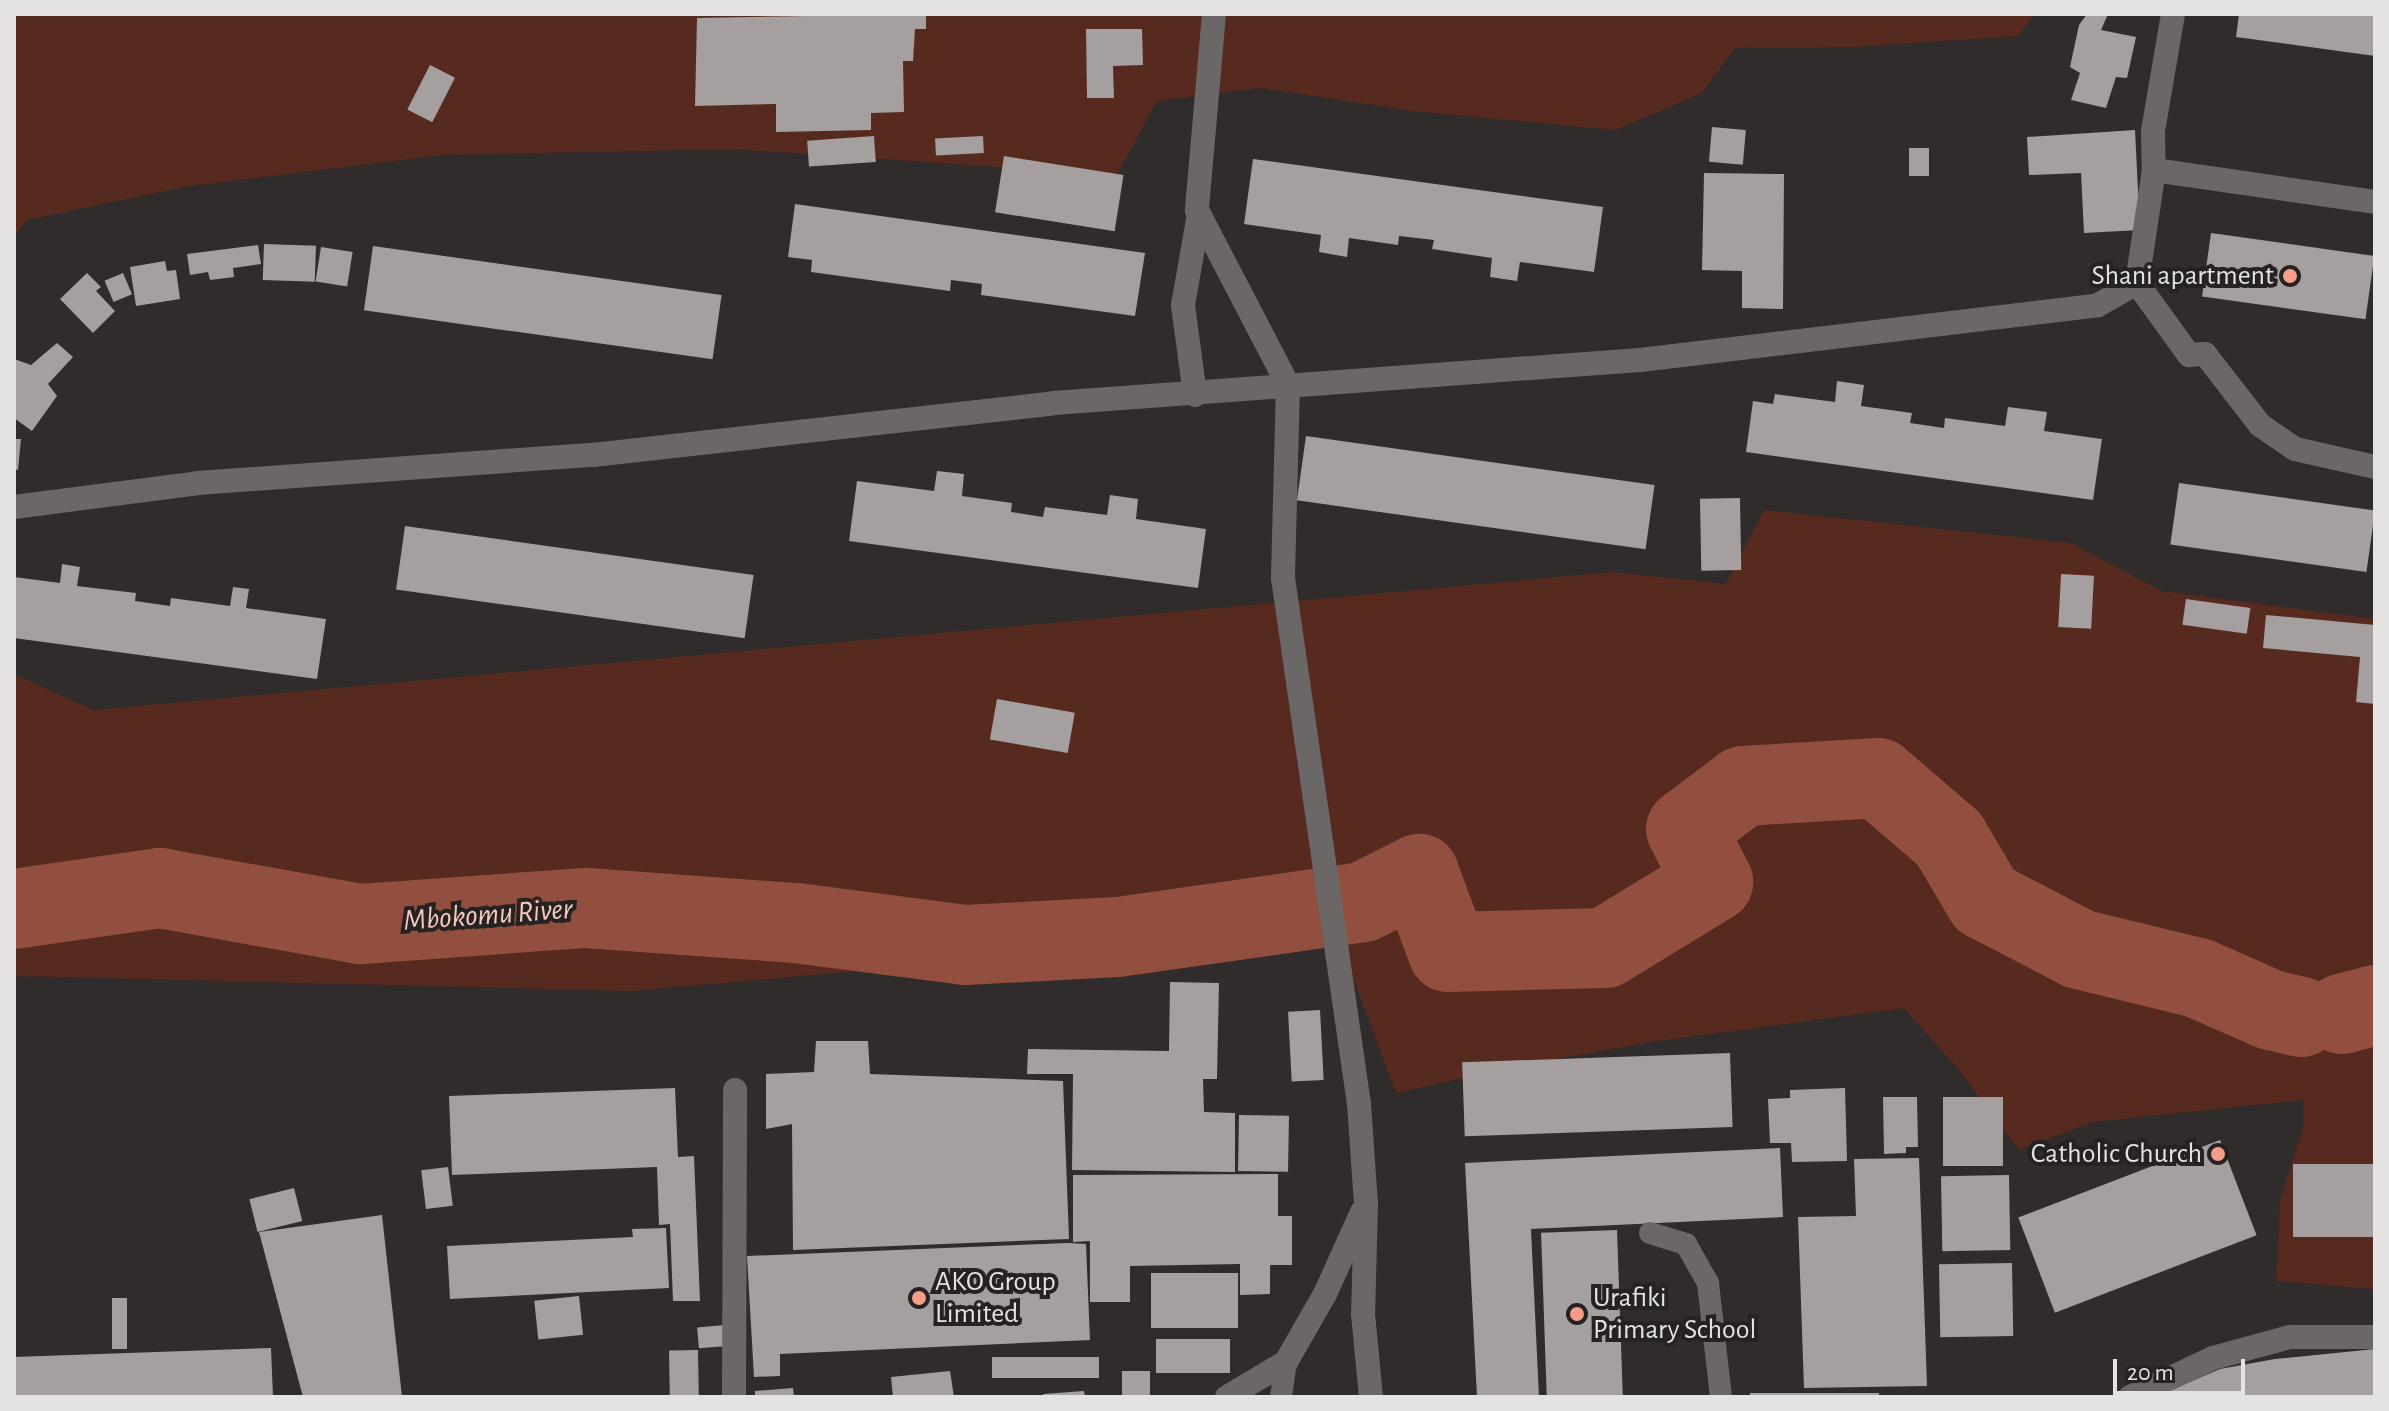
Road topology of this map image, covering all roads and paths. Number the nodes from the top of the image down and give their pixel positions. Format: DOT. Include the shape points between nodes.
graph roads {
  1 [pos="1214,14"];
  2 [pos="2173,14"];
  3 [pos="2154,170"];
  4 [pos="2375,202"];
  5 [pos="1199,214"];
  6 [pos="2137,283"];
  7 [pos="1288,385"];
  8 [pos="1195,395"];
  9 [pos="2375,467"];
  10 [pos="14,507"];
  11 [pos="735,1090"];
  12 [pos="1366,1203"];
  13 [pos="1650,1233"];
  14 [pos="2375,1337"];
  15 [pos="1286,1362"];
  16 [pos="734,1397"];
  17 [pos="1227,1397"];
  18 [pos="1281,1397"];
  19 [pos="1371,1397"];
  20 [pos="1721,1397"];
  21 [pos="2130,1397"];
  1 -- 5 [label="street"];
  2 -- 3 [label="street" via="2153,131"];
  3 -- 4 [label="street"];
  3 -- 6 [label="street"];
  5 -- 7 [label="street"];
  5 -- 8 [label="street" via="1183,305"];
  6 -- 7 [label="street" via="2098,305 2047,312 1640,360"];
  6 -- 9 [label="street" via="2189,355 2205,354 2260,425 2295,449"];
  7 -- 8 [label="street"];
  7 -- 12 [label="street" via="1283,578 1359,1104"];
  8 -- 10 [label="street" via="1054,403 593,455 198,483"];
  11 -- 16 [label="street"];
  12 -- 15 [label="street" via="1325,1294"];
  12 -- 19 [label="street" via="1363,1314"];
  13 -- 20 [label="lane" via="1686,1244 1708,1283"];
  14 -- 21 [label="street" via="2290,1337 2213,1358"];
  15 -- 17 [label="street"];
  15 -- 18 [label="lane"];
}
